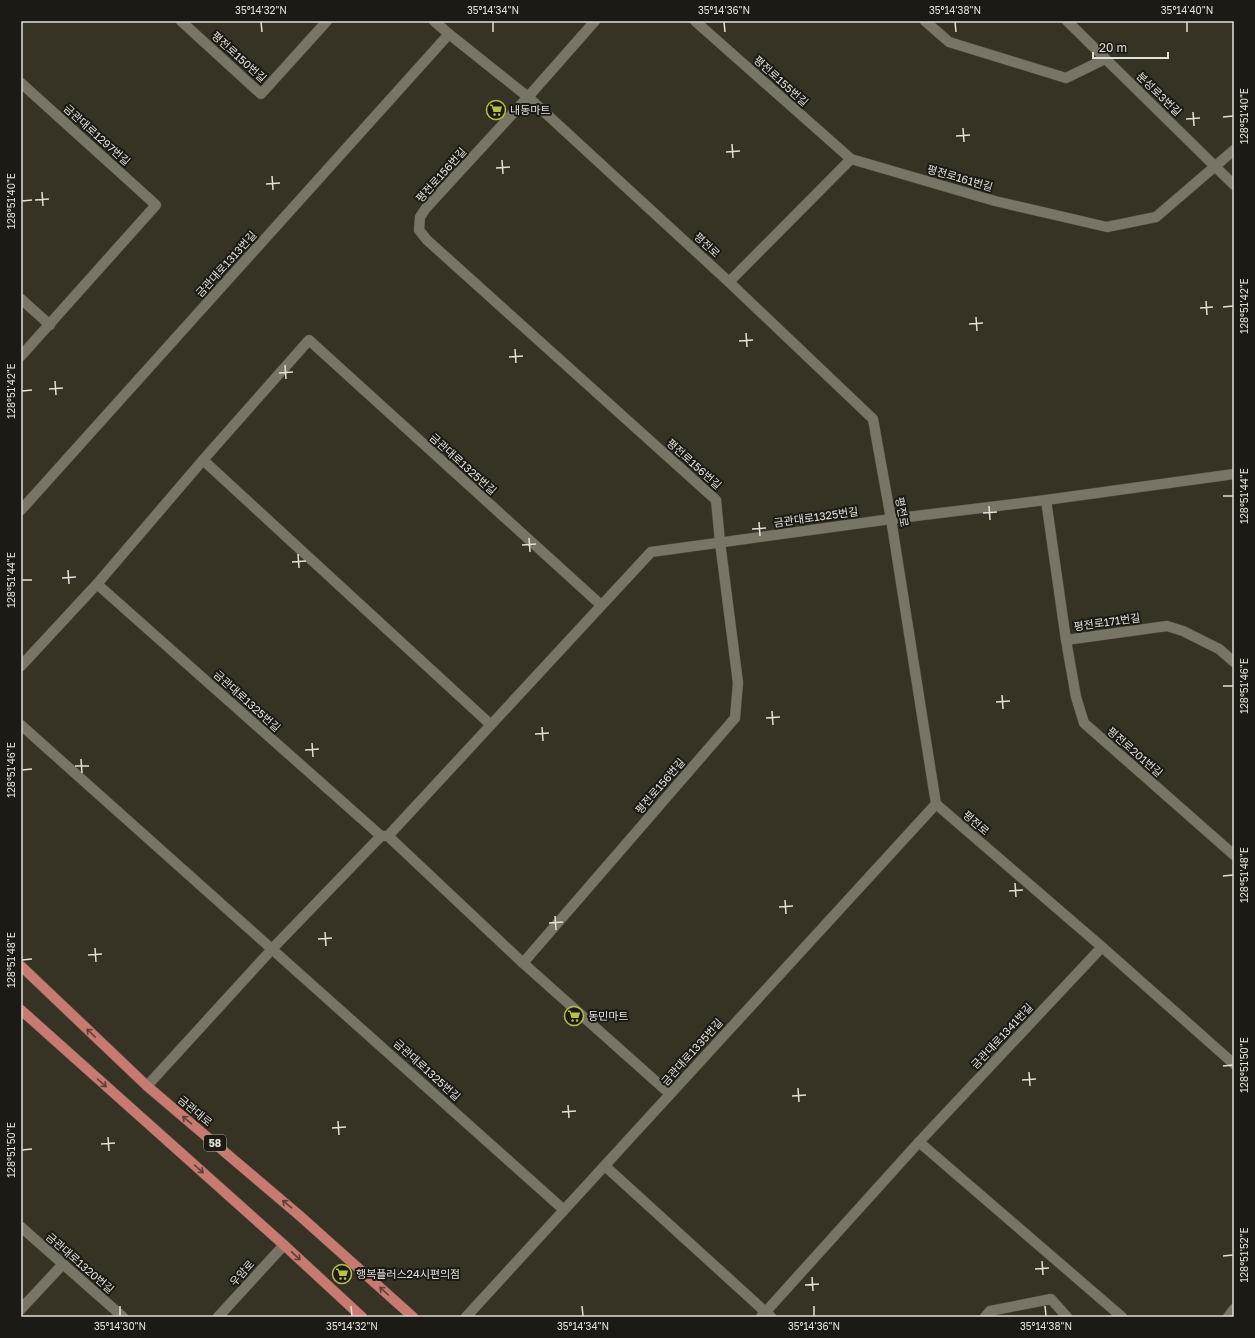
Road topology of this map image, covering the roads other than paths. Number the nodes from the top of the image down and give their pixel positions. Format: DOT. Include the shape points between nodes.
graph roads {
  1 [pos="181,21"];
  2 [pos="327,21"];
  3 [pos="434,21"];
  4 [pos="595,21"];
  5 [pos="695,21"];
  6 [pos="925,21"];
  7 [pos="1067,21"];
  8 [pos="449,34"];
  9 [pos="1105,59"];
  10 [pos="21,83"];
  11 [pos="528,97"];
  12 [pos="1234,150"];
  13 [pos="851,159"];
  14 [pos="1215,166"];
  15 [pos="1234,185"];
  16 [pos="730,282"];
  17 [pos="21,299"];
  18 [pos="50,325"];
  19 [pos="21,356"];
  20 [pos="203,460"];
  21 [pos="1234,474"];
  22 [pos="1046,500"];
  23 [pos="21,510"];
  24 [pos="891,519"];
  25 [pos="720,542"];
  26 [pos="97,584"];
  27 [pos="601,605"];
  28 [pos="1066,640"];
  29 [pos="1234,662"];
  30 [pos="21,666"];
  31 [pos="490,724"];
  32 [pos="21,725"];
  33 [pos="936,804"];
  34 [pos="384,836"];
  35 [pos="1234,855"];
  36 [pos="273,948"];
  37 [pos="1102,948"];
  38 [pos="523,963"];
  39 [pos="21,966"];
  40 [pos="21,1010"];
  41 [pos="1234,1064"];
  42 [pos="147,1086"];
  43 [pos="670,1094"];
  44 [pos="920,1142"];
  45 [pos="605,1166"];
  46 [pos="564,1210"];
  47 [pos="21,1227"];
  48 [pos="284,1244"];
  49 [pos="63,1264"];
  50 [pos="21,1309"];
  51 [pos="1234,1309"];
  52 [pos="766,1315"];
  53 [pos="1117,1316"];
  54 [pos="123,1317"];
  55 [pos="218,1317"];
  56 [pos="362,1317"];
  57 [pos="413,1317"];
  58 [pos="466,1317"];
  59 [pos="985,1317"];
  60 [pos="1067,1317"];
  61 [pos="1228,1317"];
  1 -- 2 [label="street, 평전로150번길" via="261,94"];
  3 -- 8 [label="street, 평전로"];
  4 -- 11 [label="street"];
  5 -- 13 [label="street, 평전로155번길"];
  6 -- 9 [label="street" via="949,42 1066,78"];
  7 -- 9 [label="street, 분성로3번길"];
  8 -- 11 [label="street, 평전로"];
  8 -- 23 [label="street, 금관대로1313번길"];
  9 -- 14 [label="street, 분성로3번길"];
  10 -- 18 [label="street, 금관대로1297번길" via="156,205"];
  11 -- 16 [label="street, 평전로"];
  11 -- 25 [label="street, 평전로156번길" via="426,208 420,217 419,230 427,240 716,500"];
  12 -- 14 [label="street, 평전로161번길"];
  13 -- 14 [label="street, 평전로161번길" via="995,201 1107,227 1156,216"];
  13 -- 16 [label="street"];
  14 -- 15 [label="street, 분성로3번길"];
  16 -- 24 [label="street, 평전로" via="873,419"];
  17 -- 18 [label="street"];
  18 -- 19 [label="street"];
  20 -- 26 [label="street"];
  20 -- 27 [label="street, 금관대로1325번길" via="309,340"];
  20 -- 31 [label="street"];
  21 -- 22 [label="street"];
  22 -- 24 [label="street"];
  22 -- 28 [label="street, 평전로171번길"];
  24 -- 25 [label="street, 금관대로1325번길"];
  24 -- 33 [label="street, 평전로"];
  25 -- 27 [label="street, 금관대로1325번길" via="651,552"];
  25 -- 38 [label="street, 평전로156번길" via="738,683 735,718"];
  26 -- 30 [label="street"];
  26 -- 34 [label="street, 금관대로1325번길"];
  27 -- 31 [label="street, 금관대로1325번길"];
  28 -- 29 [label="street, 평전로171번길" via="1167,626 1219,649"];
  28 -- 35 [label="street, 평전로201번길" via="1076,697 1084,723"];
  31 -- 34 [label="street, 금관대로1325번길"];
  32 -- 36 [label="street, 금관대로1325번길"];
  33 -- 37 [label="street, 평전로"];
  33 -- 43 [label="street, 금관대로1335번길"];
  34 -- 36 [label="street, 금관대로1325번길"];
  34 -- 38 [label="street, 금관대로1325번길"];
  36 -- 42 [label="street, 금관대로1325번길"];
  36 -- 46 [label="street, 금관대로1325번길"];
  37 -- 41 [label="street, 평전로"];
  37 -- 44 [label="street, 금관대로1341번길"];
  38 -- 43 [label="street, 금관대로1325번길"];
  42 -- 39 [label="main road, 금관대로 / 58, one-way"];
  40 -- 48 [label="main road, one-way"];
  57 -- 42 [label="main road, 금관대로 / 58, one-way" via="300,1216"];
  43 -- 45 [label="street, 금관대로1335번길"];
  44 -- 52 [label="street, 금관대로1341번길"];
  44 -- 53 [label="street"];
  45 -- 46 [label="street, 금관대로1335번길"];
  45 -- 52 [label="street"];
  46 -- 58 [label="street, 금관대로1335번길"];
  47 -- 49 [label="street, 금관대로1320번길"];
  48 -- 55 [label="street, 우암로"];
  48 -- 56 [label="main road, one-way"];
  49 -- 50 [label="street"];
  49 -- 54 [label="street, 금관대로1320번길"];
  51 -- 61 [label="street"];
  59 -- 60 [label="street" via="990,1311 1051,1299"];
}
